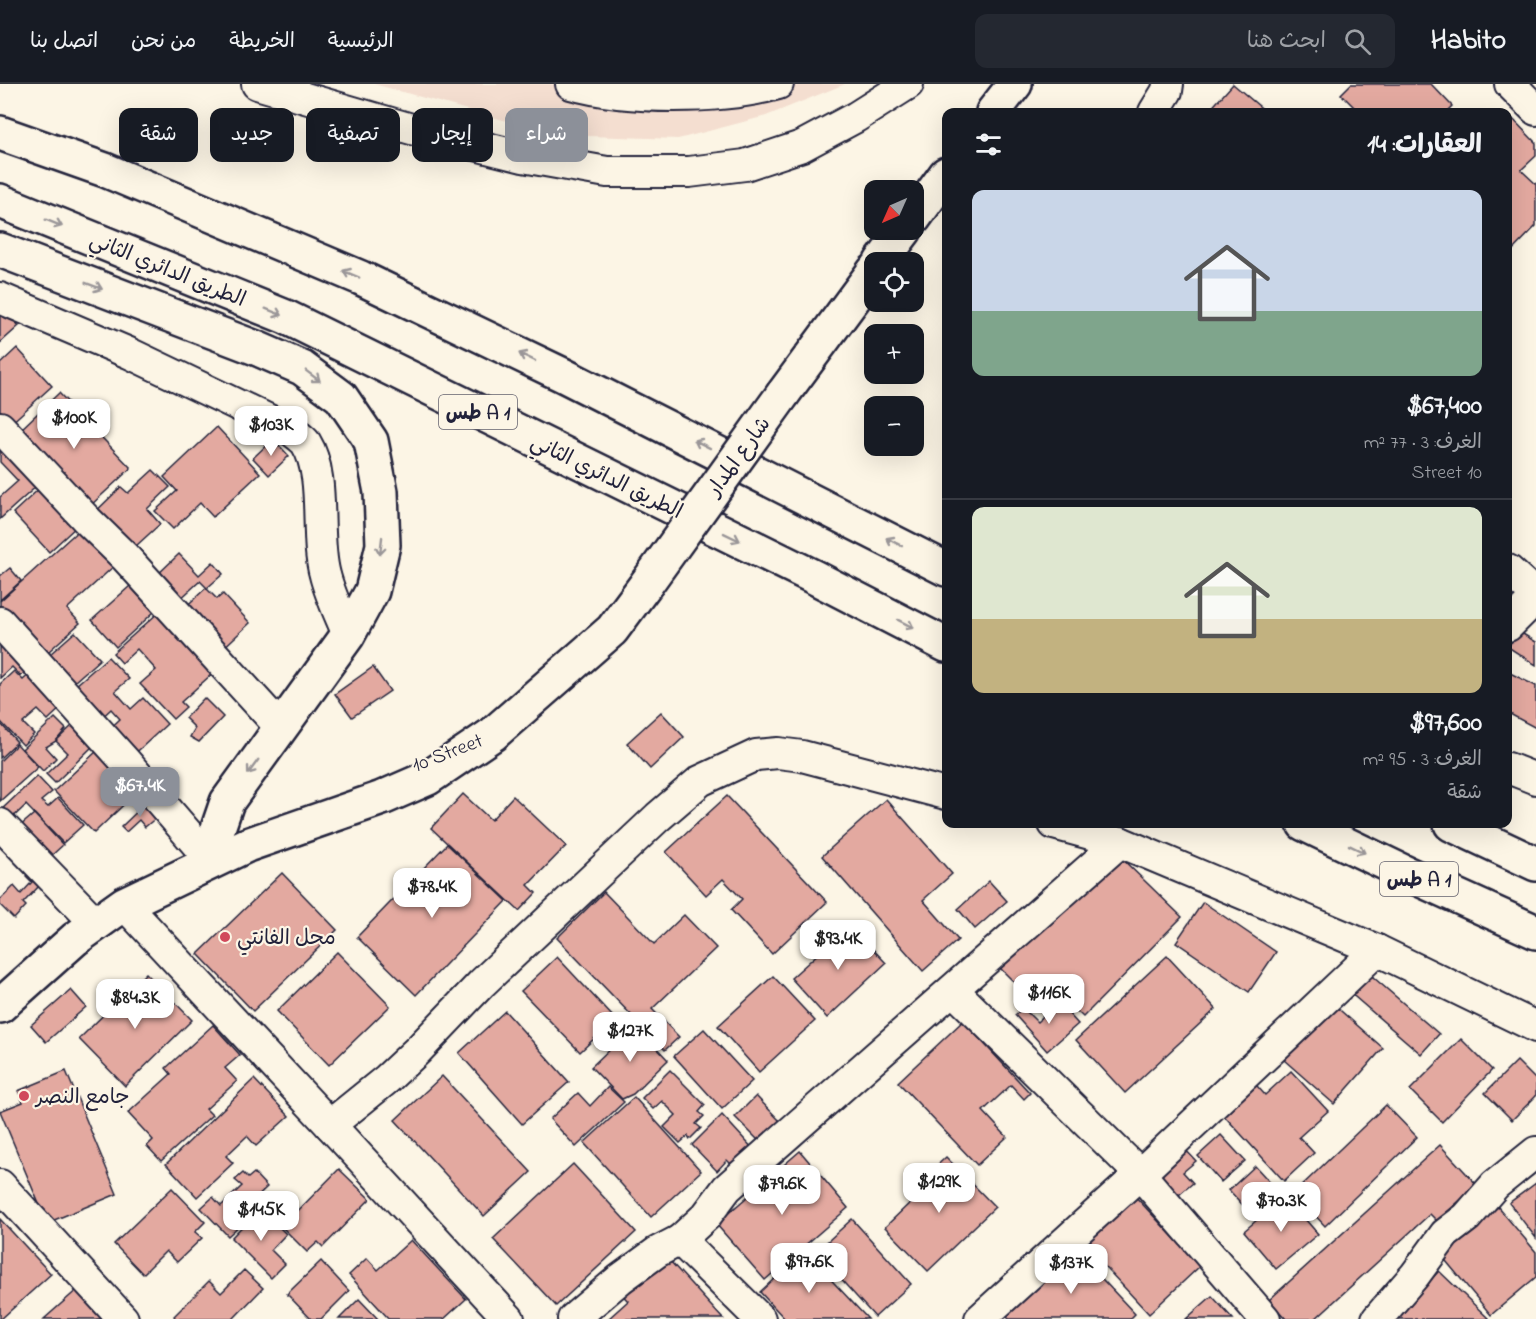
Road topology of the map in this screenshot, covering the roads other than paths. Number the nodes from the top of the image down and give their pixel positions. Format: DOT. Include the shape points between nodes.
graph roads {
  1 [pos="257,84"];
  2 [pos="778,84"];
  3 [pos="908,84"];
  4 [pos="1016,84"];
  5 [pos="1168,84"];
  6 [pos="1510,84"];
  7 [pos="584,86"];
  8 [pos="996,108"];
  9 [pos="1156,108"];
  10 [pos="1536,110"];
  11 [pos="0,133"];
  12 [pos="942,180"];
  13 [pos="0,201"];
  14 [pos="924,204"];
  15 [pos="0,250"];
  16 [pos="864,285"];
  17 [pos="0,298"];
  18 [pos="0,427"];
  19 [pos="942,567"];
  20 [pos="1512,574"];
  21 [pos="1536,597"];
  22 [pos="0,622"];
  23 [pos="1512,622"];
  24 [pos="348,635"];
  25 [pos="942,643"];
  26 [pos="281,728"];
  27 [pos="493,735"];
  28 [pos="1512,770"];
  29 [pos="1536,779"];
  30 [pos="942,793"];
  31 [pos="0,824"];
  32 [pos="1069,828"];
  33 [pos="1312,828"];
  34 [pos="1460,828"];
  35 [pos="1120,842"];
  36 [pos="207,846"];
  37 [pos="1536,864"];
  38 [pos="124,904"];
  39 [pos="86,912"];
  40 [pos="1536,932"];
  41 [pos="1377,950"];
  42 [pos="0,987"];
  43 [pos="953,990"];
  44 [pos="0,1006"];
  45 [pos="1536,1027"];
  46 [pos="330,1125"];
  47 [pos="1536,1152"];
  48 [pos="1140,1174"];
  49 [pos="0,1185"];
  50 [pos="680,1240"];
  51 [pos="123,1319"];
  52 [pos="509,1319"];
  53 [pos="573,1319"];
  54 [pos="760,1319"];
  55 [pos="980,1319"];
  56 [pos="1265,1319"];
  57 [pos="1377,1319"];
  1 -- 3 [label="street" via="523,157 607,172 689,172 745,165 802,146"];
  2 -- 7 [label="street" via="705,96"];
  4 -- 8 [label="main road"];
  5 -- 9 [label="street"];
  6 -- 10 [label="street"];
  19 -- 11 [label="main road, one-way" via="563,375 361,278 105,170"];
  12 -- 14 [label="main road"];
  13 -- 25 [label="main road, الطريق الدائري الثاني / طس A 1, one-way" via="286,317"];
  15 -- 24 [label="main road, one-way" via="256,348 302,368 341,397 371,441 381,492 383,545 372,591"];
  16 -- 27 [label="main road, شارع المدار, bridge" via="612,630"];
  17 -- 24 [label="street" via="129,353 292,431 305,442 313,459 319,496 325,575"];
  18 -- 26 [label="street"];
  20 -- 21 [label="street"];
  21 -- 23 [label="street"];
  22 -- 36 [label="street"];
  24 -- 26 [label="main road"];
  26 -- 36 [label="main road, one-way" via="227,802"];
  27 -- 36 [label="main road, 10 Street"];
  27 -- 38 [label="main road, 10 Street" via="428,778 247,845"];
  28 -- 29 [label="street"];
  30 -- 46 [label="street" via="778,753 756,755 700,781 490,975 395,1071"];
  31 -- 39 [label="street"];
  32 -- 35 [label="street"];
  33 -- 40 [label="main road, طس A 1, one-way"];
  34 -- 37 [label="main road"];
  35 -- 41 [label="street"];
  35 -- 43 [label="street"];
  36 -- 39 [label="main road, 10 Street"];
  38 -- 44 [label="main road, 10 Street" via="75,939"];
  38 -- 46 [label="street"];
  39 -- 42 [label="main road, 10 Street"];
  41 -- 45 [label="street"];
  41 -- 48 [label="street"];
  43 -- 48 [label="street"];
  43 -- 50 [label="street" via="727,1188 706,1216"];
  46 -- 52 [label="street"];
  47 -- 57 [label="street" via="1445,1234"];
  48 -- 55 [label="street"];
  48 -- 56 [label="street"];
  49 -- 51 [label="street"];
  50 -- 53 [label="street" via="620,1279"];
  50 -- 54 [label="street"];
}
